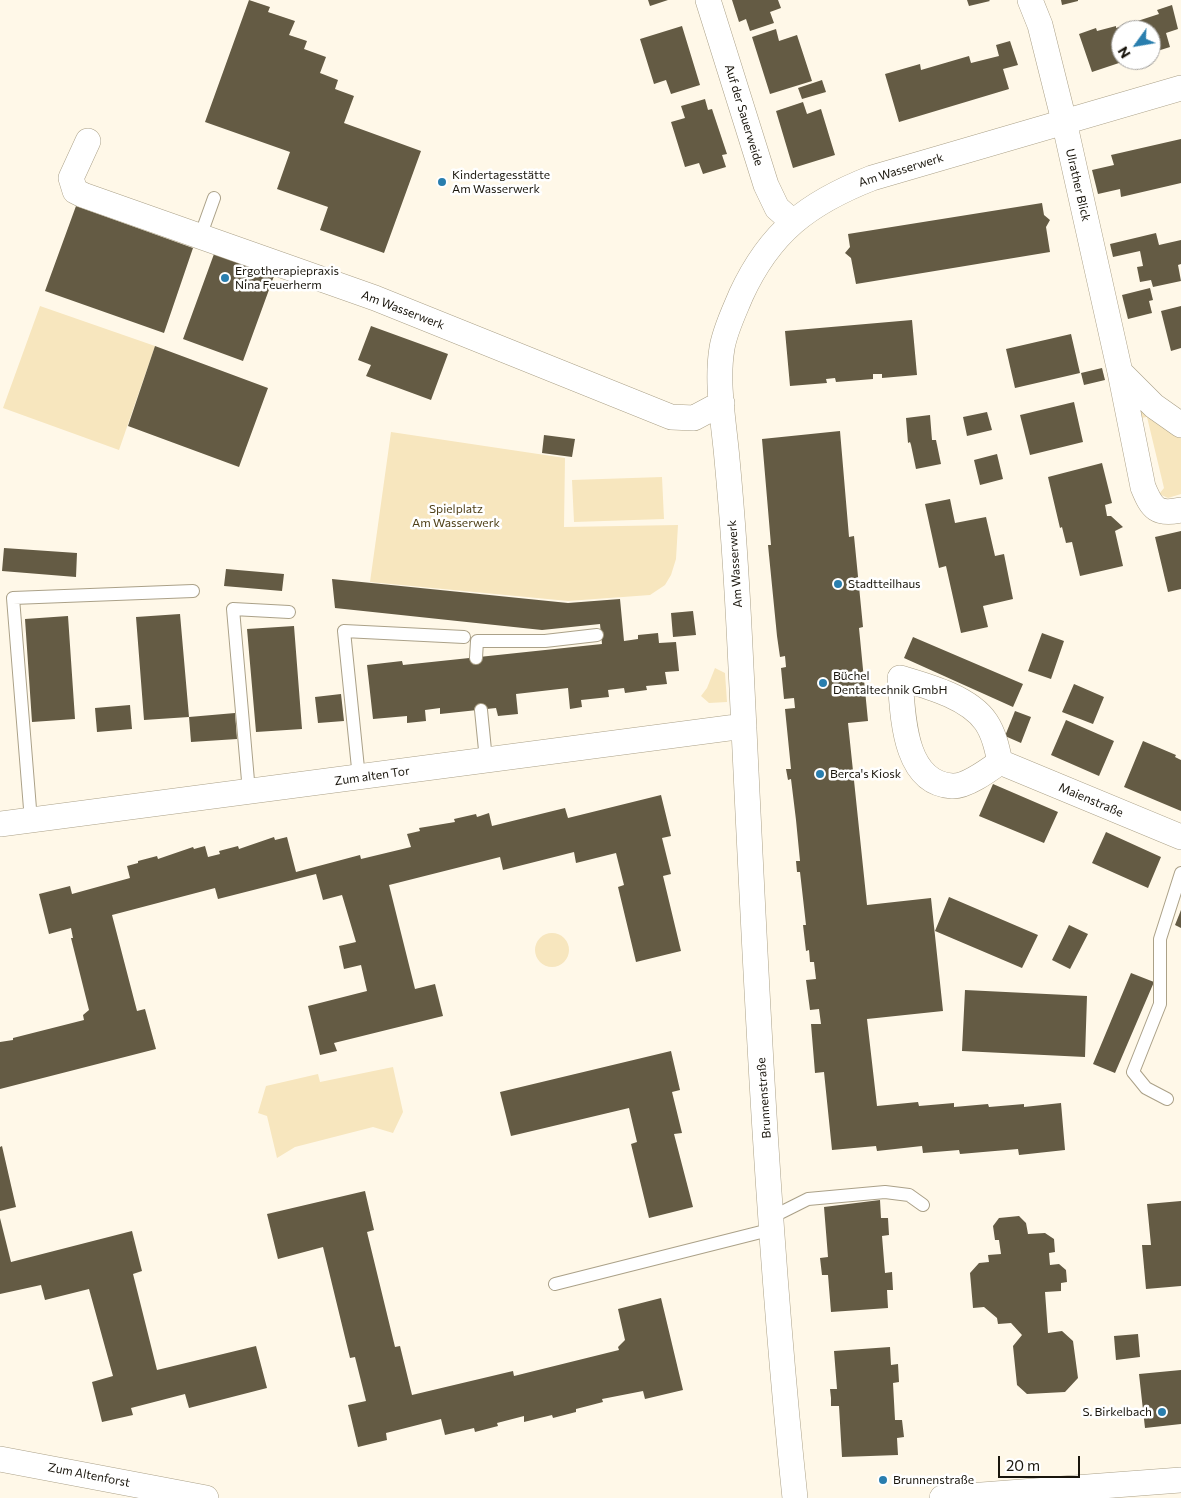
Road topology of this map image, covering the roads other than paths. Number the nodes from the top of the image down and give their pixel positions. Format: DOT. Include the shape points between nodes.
graph roads {
  1 [pos="708,0"];
  2 [pos="1030,0"];
  3 [pos="1181,88"];
  4 [pos="1064,122"];
  5 [pos="88,141"];
  6 [pos="214,198"];
  7 [pos="793,222"];
  8 [pos="200,237"];
  9 [pos="1120,372"];
  10 [pos="722,403"];
  11 [pos="1181,425"];
  12 [pos="1181,510"];
  13 [pos="193,591"];
  14 [pos="289,612"];
  15 [pos="597,635"];
  16 [pos="464,637"];
  17 [pos="476,658"];
  18 [pos="481,710"];
  19 [pos="744,726"];
  20 [pos="486,760"];
  21 [pos="1000,762"];
  22 [pos="359,778"];
  23 [pos="249,792"];
  24 [pos="31,821"];
  25 [pos="0,824"];
  26 [pos="1181,837"];
  27 [pos="1181,873"];
  28 [pos="1168,1100"];
  29 [pos="923,1205"];
  30 [pos="772,1223"];
  31 [pos="555,1284"];
  32 [pos="0,1459"];
  33 [pos="1181,1480"];
  34 [pos="194,1497"];
  35 [pos="795,1498"];
  36 [pos="942,1498"];
  1 -- 7 [label="street, Auf der Sauerweide" via="766,185 777,208"];
  2 -- 4 [label="street, Ulrather Blick" via="1040,25"];
  3 -- 4 [label="street, Am Wasserwerk"];
  4 -- 7 [label="street, Am Wasserwerk" via="872,178 829,196"];
  4 -- 9 [label="street, Ulrather Blick"];
  5 -- 8 [label="street, Am Wasserwerk" via="71,178 75,192"];
  6 -- 8 [label="lane"];
  7 -- 10 [label="street, Am Wasserwerk" via="762,256 736,307 723,345"];
  8 -- 10 [label="street, Am Wasserwerk" via="375,298 672,417 694,418"];
  9 -- 11 [label="street" via="1154,406"];
  9 -- 12 [label="street, Ulrather Blick" via="1149,502 1156,510 1168,513"];
  10 -- 19 [label="street, Am Wasserwerk"];
  13 -- 24 [label="lane" via="13,598"];
  14 -- 23 [label="lane" via="233,609"];
  15 -- 17 [label="lane" via="545,641 477,641"];
  16 -- 22 [label="lane" via="344,631"];
  18 -- 20 [label="lane"];
  19 -- 20 [label="street, Zum alten Tor"];
  19 -- 30 [label="street, Brunnenstraße" via="755,967"];
  20 -- 22 [label="street, Zum alten Tor"];
  21 -- 21 [label="street" via="995,740 985,720 940,689 900,678 904,722 913,761 928,778 953,786 976,778"];
  21 -- 26 [label="street, Maienstraße"];
  22 -- 23 [label="street, Zum alten Tor"];
  23 -- 24 [label="street, Zum alten Tor"];
  24 -- 25 [label="street, Zum alten Tor"];
  27 -- 28 [label="lane" via="1160,939 1160,1004 1133,1072 1146,1088"];
  29 -- 30 [label="lane" via="908,1195 885,1192 808,1199"];
  30 -- 31 [label="lane"];
  30 -- 35 [label="street, Brunnenstraße"];
  32 -- 34 [label="street, Zum Altenforst"];
  33 -- 36 [label="street"];
}
